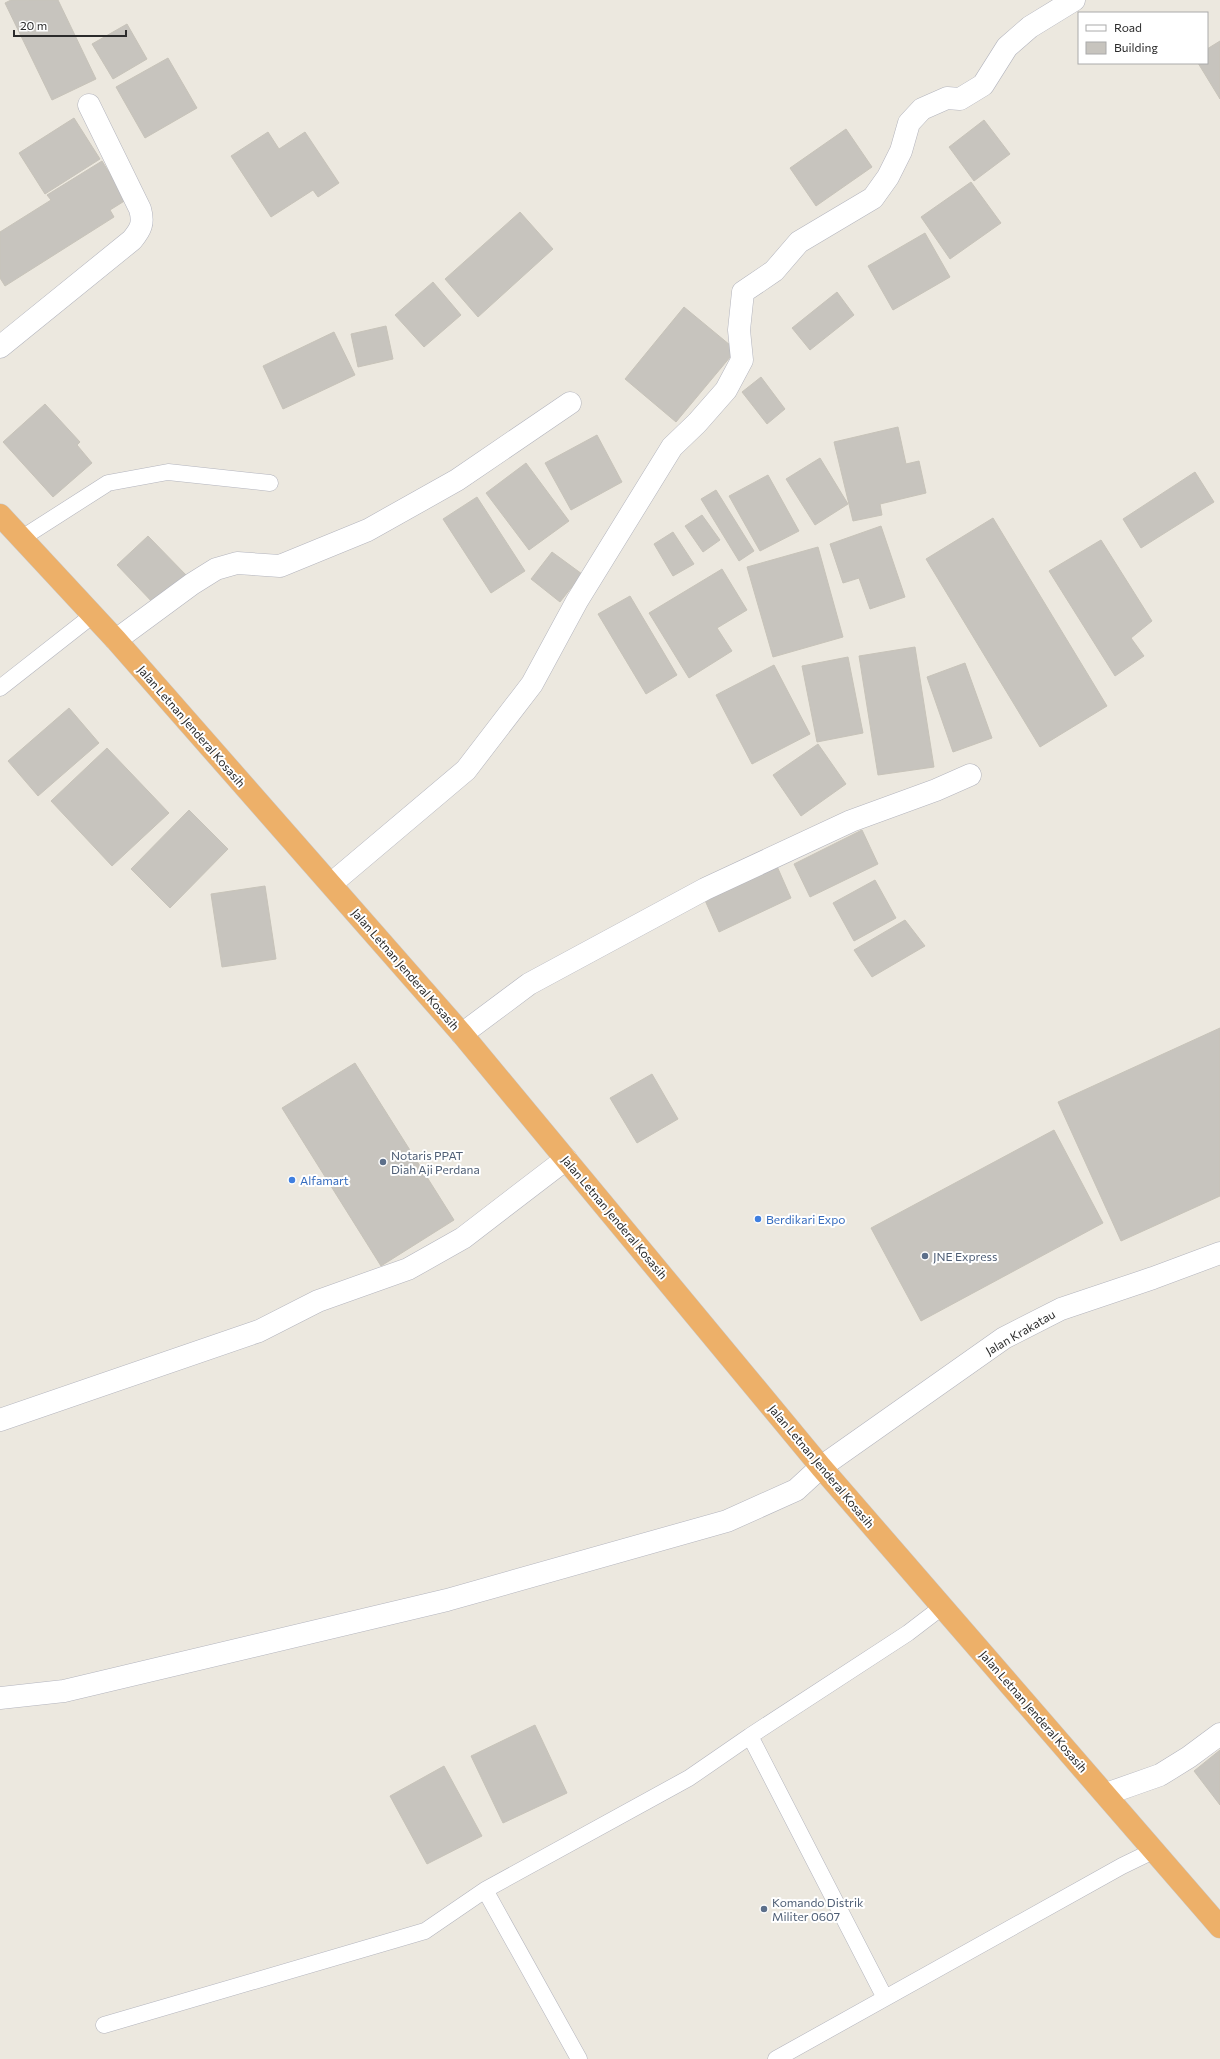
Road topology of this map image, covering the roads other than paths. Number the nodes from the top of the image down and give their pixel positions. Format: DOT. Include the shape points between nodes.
graph roads {
  1 [pos="1074,0"];
  2 [pos="89,105"];
  3 [pos="0,347"];
  4 [pos="570,404"];
  5 [pos="270,483"];
  6 [pos="0,515"];
  7 [pos="22,538"];
  8 [pos="93,615"];
  9 [pos="116,640"];
  10 [pos="0,688"];
  11 [pos="970,775"];
  12 [pos="331,884"];
  13 [pos="462,1034"];
  14 [pos="566,1158"];
  15 [pos="1220,1253"];
  16 [pos="0,1420"];
  17 [pos="821,1467"];
  18 [pos="942,1608"];
  19 [pos="0,1698"];
  20 [pos="1220,1734"];
  21 [pos="750,1736"];
  22 [pos="1106,1794"];
  23 [pos="1155,1850"];
  24 [pos="485,1890"];
  25 [pos="1220,1927"];
  26 [pos="885,1998"];
  27 [pos="104,2025"];
  28 [pos="579,2059"];
  29 [pos="776,2059"];
  1 -- 12 [label="street" via="1030,27 1007,47 983,85 960,99 947,98 922,109 909,123 901,152 873,198 799,242 774,271 743,292 739,330 742,360 726,390 698,423 672,447 577,601 532,684 466,770"];
  2 -- 3 [label="street" via="140,209 143,220 140,229 132,240"];
  4 -- 9 [label="street" via="457,480 368,530 280,566 238,563 216,569"];
  5 -- 7 [label="lane" via="168,472 108,483"];
  6 -- 7 [label="highway, Jalan Letnan Jenderal Kosasih"];
  7 -- 8 [label="highway, Jalan Letnan Jenderal Kosasih"];
  8 -- 9 [label="highway, Jalan Letnan Jenderal Kosasih"];
  8 -- 10 [label="lane"];
  9 -- 12 [label="highway, Jalan Letnan Jenderal Kosasih"];
  11 -- 13 [label="street" via="851,821 705,889 529,984"];
  12 -- 13 [label="highway, Jalan Letnan Jenderal Kosasih"];
  13 -- 14 [label="highway, Jalan Letnan Jenderal Kosasih"];
  14 -- 16 [label="street" via="463,1238 408,1269 318,1301 259,1331"];
  14 -- 17 [label="highway, Jalan Letnan Jenderal Kosasih"];
  15 -- 17 [label="street, Jalan Krakatau" via="1061,1309 1004,1338"];
  17 -- 18 [label="highway, Jalan Letnan Jenderal Kosasih"];
  17 -- 19 [label="street, Jalan Krakatau" via="796,1490 727,1521 462,1596 64,1691"];
  18 -- 21 [label="lane"];
  18 -- 22 [label="highway, Jalan Letnan Jenderal Kosasih"];
  20 -- 22 [label="street" via="1160,1774"];
  21 -- 24 [label="lane" via="689,1778"];
  21 -- 26 [label="lane"];
  22 -- 23 [label="highway, Jalan Letnan Jenderal Kosasih"];
  23 -- 25 [label="highway, Jalan Letnan Jenderal Kosasih"];
  23 -- 26 [label="lane"];
  24 -- 27 [label="lane" via="425,1931"];
  24 -- 28 [label="lane"];
  26 -- 29 [label="lane"];
}
